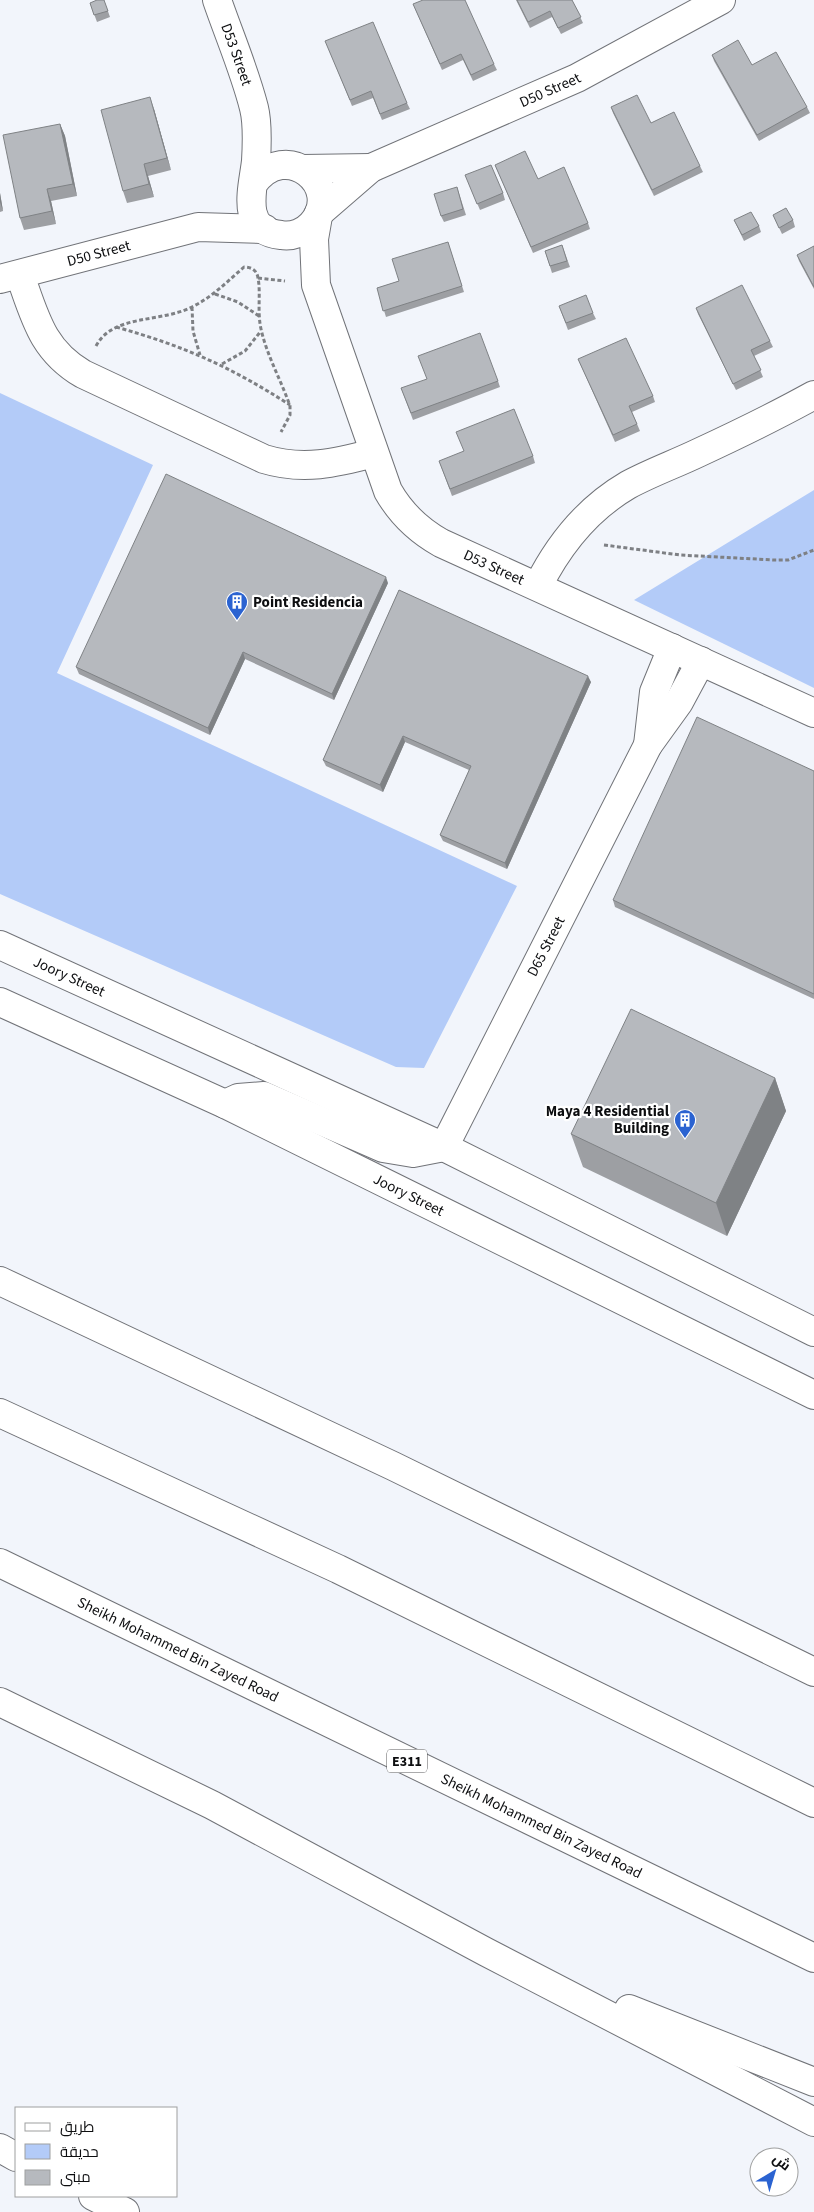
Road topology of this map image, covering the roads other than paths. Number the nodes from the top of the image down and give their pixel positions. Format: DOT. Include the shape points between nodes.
graph roads {
  1 [pos="217,0"];
  2 [pos="721,0"];
  3 [pos="254,109"];
  4 [pos="299,167"];
  5 [pos="371,168"];
  6 [pos="252,188"];
  7 [pos="318,214"];
  8 [pos="198,227"];
  9 [pos="270,232"];
  10 [pos="10,277"];
  11 [pos="316,285"];
  12 [pos="814,396"];
  13 [pos="374,453"];
  14 [pos="538,586"];
  15 [pos="672,648"];
  16 [pos="701,661"];
  17 [pos="814,712"];
  18 [pos="648,745"];
  19 [pos="0,945"];
  20 [pos="0,1002"];
  21 [pos="225,1104"];
  22 [pos="444,1147"];
  23 [pos="0,1280"];
  24 [pos="814,1332"];
  25 [pos="814,1395"];
  26 [pos="0,1413"];
  27 [pos="0,1563"];
  28 [pos="814,1672"];
  29 [pos="0,1702"];
  30 [pos="814,1803"];
  31 [pos="486,1952"];
  32 [pos="814,1958"];
  33 [pos="814,2082"];
  34 [pos="814,2122"];
  35 [pos="0,2148"];
  36 [pos="15,2156"];
  37 [pos="95,2197"];
  38 [pos="125,2212"];
  1 -- 3 [label="main road, D53 Street"];
  2 -- 5 [label="main road, D50 Street" via="577,78"];
  3 -- 4 [label="main road, D53 Street"];
  3 -- 6 [label="main road, D53 Street" via="256,134"];
  4 -- 5 [label="main road, D50 Street"];
  4 -- 6 [label="main road" via="286,164 267,169"];
  4 -- 7 [label="main road" via="317,183 321,202"];
  5 -- 7 [label="main road, D50 Street"];
  6 -- 8 [label="main road, D50 Street"];
  6 -- 9 [label="main road" via="252,213"];
  7 -- 9 [label="main road" via="304,231 295,235"];
  7 -- 11 [label="main road, D53 Street" via="314,239"];
  8 -- 9 [label="main road, D50 Street"];
  8 -- 10 [label="main road, D50 Street"];
  9 -- 11 [label="main road, D53 Street"];
  10 -- 13 [label="main road" via="46,341 62,360 83,374 281,464 316,466"];
  11 -- 13 [label="main road, D53 Street"];
  12 -- 14 [label="main road" via="629,484 592,512 566,538"];
  13 -- 14 [label="main road, D53 Street" via="396,504 416,527 441,543"];
  14 -- 15 [label="main road, D53 Street"];
  15 -- 16 [label="main road, D53 Street"];
  15 -- 18 [label="main road, D65 Street" via="654,692"];
  16 -- 17 [label="main road, D53 Street"];
  16 -- 18 [label="main road, D65 Street" via="682,698"];
  18 -- 22 [label="main road, D65 Street"];
  19 -- 22 [label="main road, Joory Street"];
  20 -- 21 [label="main road, Joory Street"];
  21 -- 22 [label="main road" via="238,1098 264,1096 382,1148 413,1153"];
  21 -- 25 [label="main road, Joory Street"];
  22 -- 24 [label="main road, Joory Street"];
  23 -- 28 [label="main road" via="394,1466"];
  26 -- 30 [label="main road" via="338,1569"];
  27 -- 32 [label="main road, Sheikh Mohammed Bin Zayed Road / E311"];
  29 -- 31 [label="main road" via="212,1805"];
  31 -- 33 [label="main road"];
  31 -- 34 [label="main road"];
  35 -- 36 [label="main road"];
  37 -- 38 [label="main road"];
}
